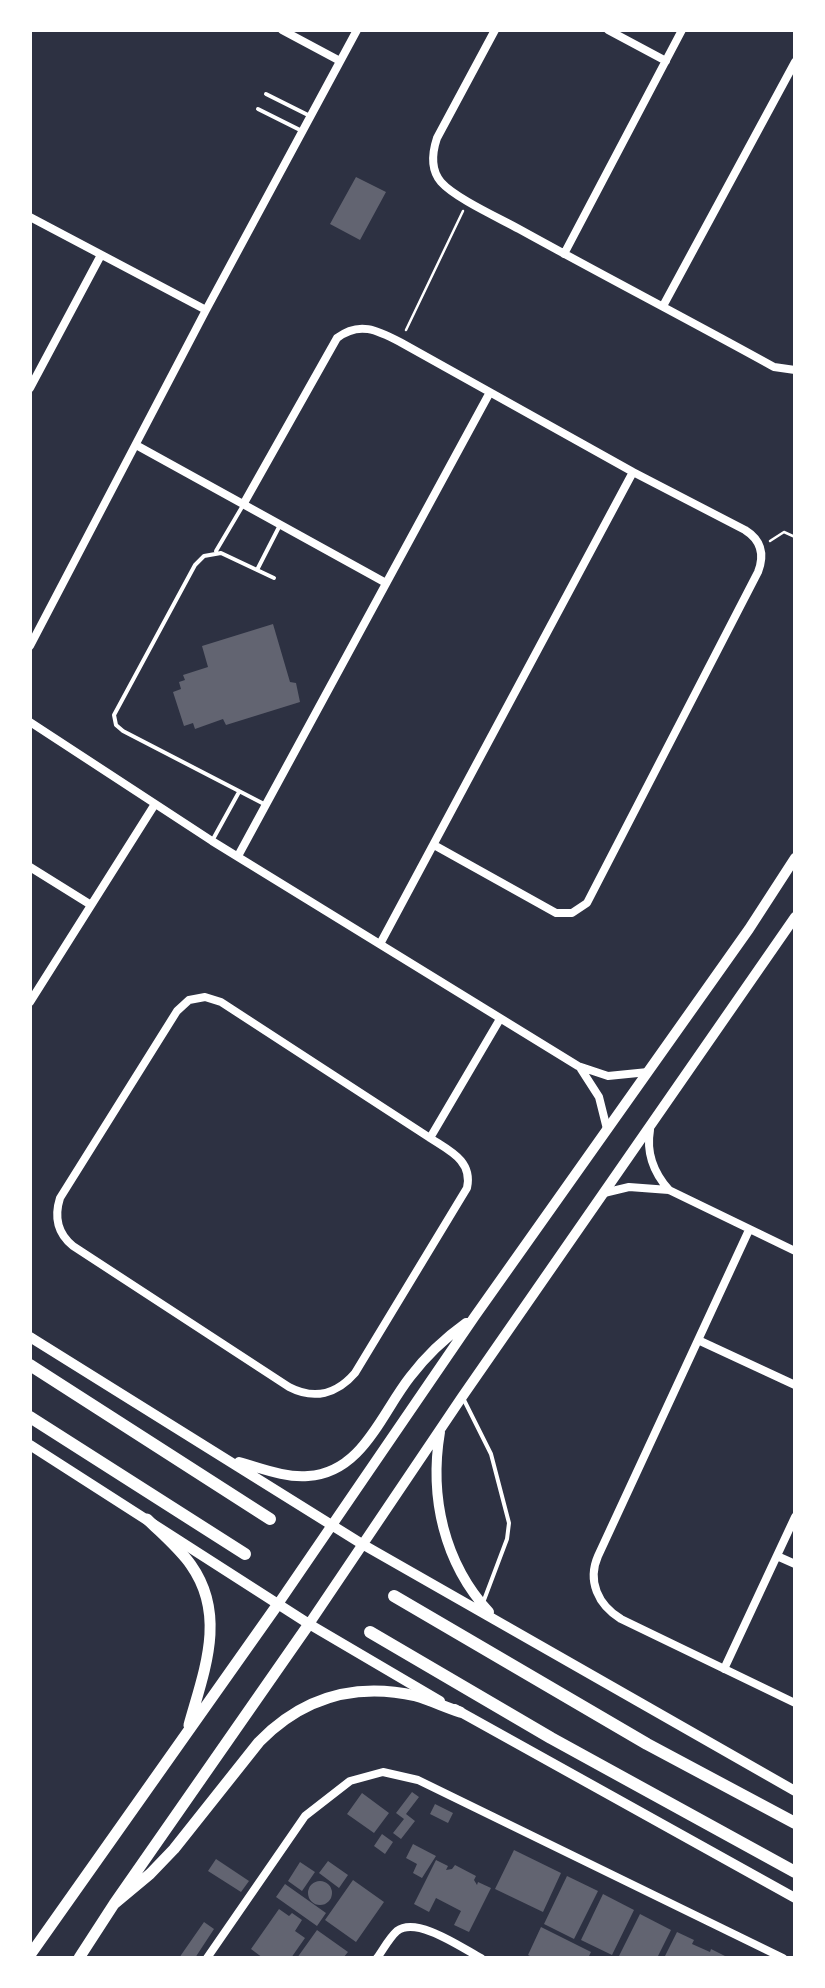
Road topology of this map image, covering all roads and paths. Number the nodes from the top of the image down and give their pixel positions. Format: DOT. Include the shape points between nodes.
graph roads {
  1 [pos="282,30"];
  2 [pos="357,30"];
  3 [pos="495,30"];
  4 [pos="608,30"];
  5 [pos="682,30"];
  6 [pos="340,60"];
  7 [pos="666,61"];
  8 [pos="795,62"];
  9 [pos="266,94"];
  10 [pos="258,109"];
  11 [pos="310,116"];
  12 [pos="302,132"];
  13 [pos="468,201"];
  14 [pos="30,217"];
  15 [pos="564,254"];
  16 [pos="101,255"];
  17 [pos="662,306"];
  18 [pos="206,310"];
  19 [pos="400,342"];
  20 [pos="795,370"];
  21 [pos="30,388"];
  22 [pos="489,394"];
  23 [pos="136,444"];
  24 [pos="632,472"];
  25 [pos="244,503"];
  26 [pos="281,523"];
  27 [pos="795,537"];
  28 [pos="760,546"];
  29 [pos="215,553"];
  30 [pos="257,570"];
  31 [pos="274,578"];
  32 [pos="386,583"];
  33 [pos="30,646"];
  34 [pos="30,722"];
  35 [pos="239,792"];
  36 [pos="154,804"];
  37 [pos="266,805"];
  38 [pos="212,840"];
  39 [pos="434,845"];
  40 [pos="238,856"];
  41 [pos="795,858"];
  42 [pos="30,867"];
  43 [pos="91,905"];
  44 [pos="795,916"];
  45 [pos="380,944"];
  46 [pos="30,1002"];
  47 [pos="500,1019"];
  48 [pos="578,1066"];
  49 [pos="648,1072"];
  50 [pos="650,1124"];
  51 [pos="607,1130"];
  52 [pos="430,1138"];
  53 [pos="668,1190"];
  54 [pos="603,1193"];
  55 [pos="749,1230"];
  56 [pos="795,1251"];
  57 [pos="475,1316"];
  58 [pos="30,1336"];
  59 [pos="698,1340"];
  60 [pos="30,1365"];
  61 [pos="795,1385"];
  62 [pos="462,1397"];
  63 [pos="30,1417"];
  64 [pos="441,1429"];
  65 [pos="30,1444"];
  66 [pos="227,1460"];
  67 [pos="147,1518"];
  68 [pos="795,1518"];
  69 [pos="270,1519"];
  70 [pos="332,1525"];
  71 [pos="362,1544"];
  72 [pos="246,1554"];
  73 [pos="777,1556"];
  74 [pos="795,1564"];
  75 [pos="394,1596"];
  76 [pos="278,1604"];
  77 [pos="482,1605"];
  78 [pos="496,1620"];
  79 [pos="309,1624"];
  80 [pos="370,1632"];
  81 [pos="724,1669"];
  82 [pos="795,1702"];
  83 [pos="460,1712"];
  84 [pos="186,1735"];
  85 [pos="795,1791"];
  86 [pos="795,1823"];
  87 [pos="795,1872"];
  88 [pos="795,1898"];
  89 [pos="114,1904"];
  90 [pos="30,1955"];
  91 [pos="79,1958"];
  92 [pos="207,1958"];
  93 [pos="377,1958"];
  94 [pos="482,1958"];
  95 [pos="783,1958"];
  1 -- 6 [label="street"];
  2 -- 6 [label="street"];
  3 -- 13 [label="street" via="432,156 441,182"];
  4 -- 7 [label="street"];
  5 -- 7 [label="street"];
  6 -- 11 [label="street"];
  7 -- 15 [label="street"];
  8 -- 17 [label="street"];
  9 -- 11 [label="lane"];
  10 -- 12 [label="lane"];
  11 -- 12 [label="street"];
  12 -- 18 [label="street"];
  13 -- 15 [label="street"];
  13 -- 19 [label="path"];
  14 -- 16 [label="street"];
  15 -- 17 [label="street"];
  16 -- 18 [label="street"];
  16 -- 21 [label="street"];
  17 -- 20 [label="street" via="774,367"];
  18 -- 23 [label="street"];
  19 -- 22 [label="street"];
  19 -- 25 [label="street" via="368,328 336,338"];
  22 -- 24 [label="street"];
  22 -- 32 [label="street"];
  23 -- 25 [label="street"];
  23 -- 33 [label="street"];
  24 -- 28 [label="street" via="745,530"];
  24 -- 39 [label="street"];
  25 -- 26 [label="street"];
  25 -- 29 [label="lane"];
  26 -- 30 [label="lane"];
  26 -- 32 [label="street"];
  27 -- 28 [label="path" via="784,532"];
  28 -- 39 [label="street" via="758,572 587,903 556,913"];
  29 -- 30 [label="lane"];
  29 -- 35 [label="lane" via="195,565 114,720 123,732"];
  30 -- 31 [label="lane"];
  32 -- 37 [label="street"];
  34 -- 36 [label="street"];
  35 -- 37 [label="lane"];
  35 -- 38 [label="lane"];
  36 -- 38 [label="street"];
  36 -- 43 [label="street"];
  37 -- 40 [label="street"];
  38 -- 40 [label="street"];
  39 -- 45 [label="street"];
  40 -- 45 [label="street"];
  41 -- 49 [label="street"];
  42 -- 43 [label="street"];
  43 -- 46 [label="street"];
  44 -- 50 [label="street"];
  45 -- 47 [label="street"];
  47 -- 48 [label="street"];
  47 -- 52 [label="street"];
  48 -- 49 [label="street" via="608,1076"];
  48 -- 51 [label="street" via="599,1097"];
  49 -- 51 [label="street"];
  50 -- 53 [label="street" via="652,1166"];
  50 -- 54 [label="street"];
  51 -- 57 [label="street"];
  52 -- 52 [label="street" via="221,1002 197,998 177,1011 60,1198 59,1229 72,1246 289,1387 326,1393 355,1373 466,1188 462,1160"];
  53 -- 54 [label="street"];
  53 -- 55 [label="street"];
  54 -- 62 [label="street"];
  55 -- 56 [label="street"];
  55 -- 59 [label="street"];
  57 -- 66 [label="street" via="423,1361 359,1452 338,1468 298,1476"];
  57 -- 70 [label="street"];
  58 -- 66 [label="street"];
  59 -- 61 [label="street"];
  59 -- 81 [label="street" via="594,1564 594,1583 613,1614"];
  60 -- 69 [label="main road"];
  62 -- 64 [label="street"];
  62 -- 77 [label="lane" via="491,1454 509,1522"];
  63 -- 72 [label="main road"];
  64 -- 71 [label="street"];
  64 -- 77 [label="street" via="436,1490 444,1532"];
  65 -- 67 [label="street"];
  66 -- 70 [label="street"];
  67 -- 76 [label="street"];
  67 -- 84 [label="main road" via="192,1566 210,1608 211,1642"];
  68 -- 73 [label="street"];
  70 -- 71 [label="street"];
  70 -- 76 [label="street"];
  71 -- 78 [label="street"];
  71 -- 79 [label="street"];
  73 -- 74 [label="street"];
  73 -- 81 [label="street"];
  75 -- 86 [label="main road"];
  76 -- 79 [label="street"];
  76 -- 84 [label="main road"];
  77 -- 78 [label="street"];
  78 -- 85 [label="street"];
  79 -- 83 [label="street"];
  79 -- 89 [label="main road"];
  80 -- 87 [label="main road"];
  81 -- 82 [label="street"];
  83 -- 88 [label="street"];
  83 -- 89 [label="main road" via="416,1696 374,1692 338,1694 303,1707 259,1742 174,1849"];
  84 -- 90 [label="main road"];
  89 -- 91 [label="main road"];
  92 -- 95 [label="street" via="305,1816 350,1781 383,1772 418,1780"];
  93 -- 94 [label="street" via="407,1926"];
}
